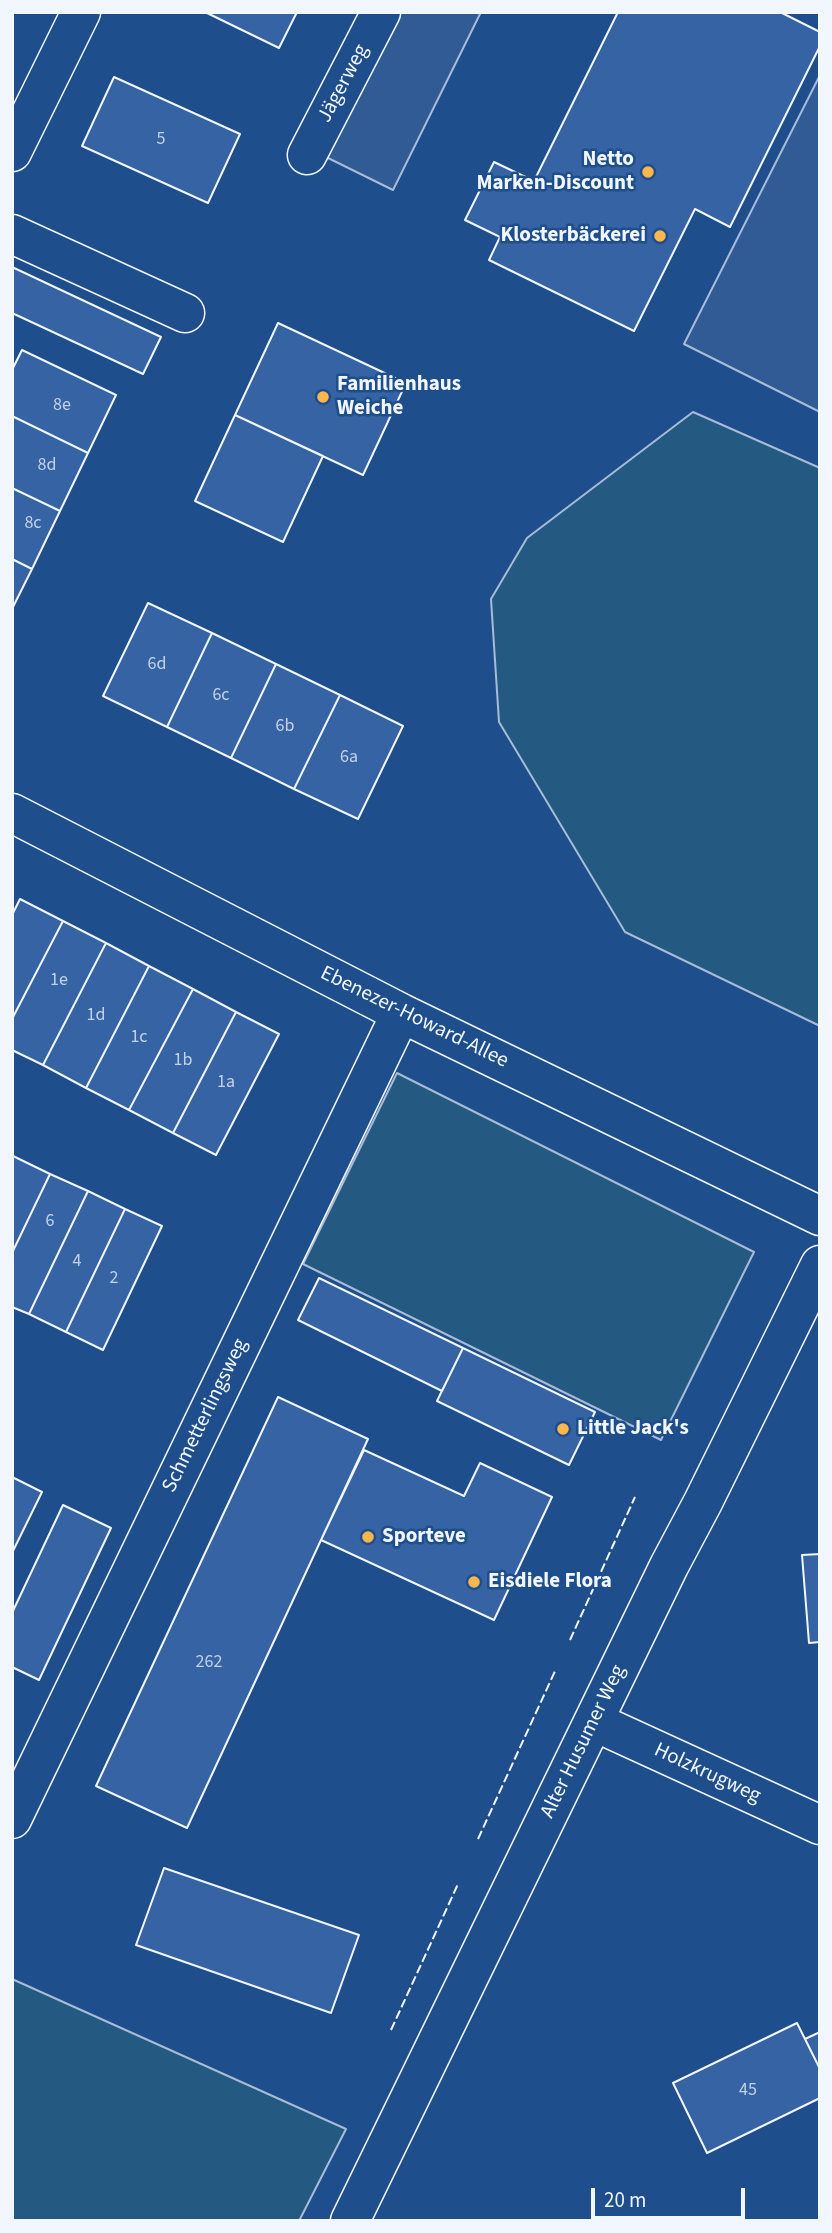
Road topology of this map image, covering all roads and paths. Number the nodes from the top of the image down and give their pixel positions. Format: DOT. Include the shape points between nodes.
graph roads {
  1 [pos="81,12"];
  2 [pos="382,12"];
  3 [pos="12,152"];
  4 [pos="307,155"];
  5 [pos="12,234"];
  6 [pos="185,313"];
  7 [pos="12,813"];
  8 [pos="401,1013"];
  9 [pos="820,1216"];
  10 [pos="820,1265"];
  11 [pos="595,1722"];
  12 [pos="12,1819"];
  13 [pos="820,1825"];
  14 [pos="350,2221"];
  1 -- 3 [label="street"];
  2 -- 4 [label="street, Jägerweg"];
  5 -- 6 [label="street"];
  7 -- 8 [label="street, Ebenezer-Howard-Allee"];
  8 -- 9 [label="street, Ebenezer-Howard-Allee"];
  8 -- 12 [label="street, Schmetterlingsweg"];
  10 -- 11 [label="street, Alter Husumer Weg"];
  11 -- 13 [label="street, Holzkrugweg"];
  11 -- 14 [label="street, Alter Husumer Weg"];
}
